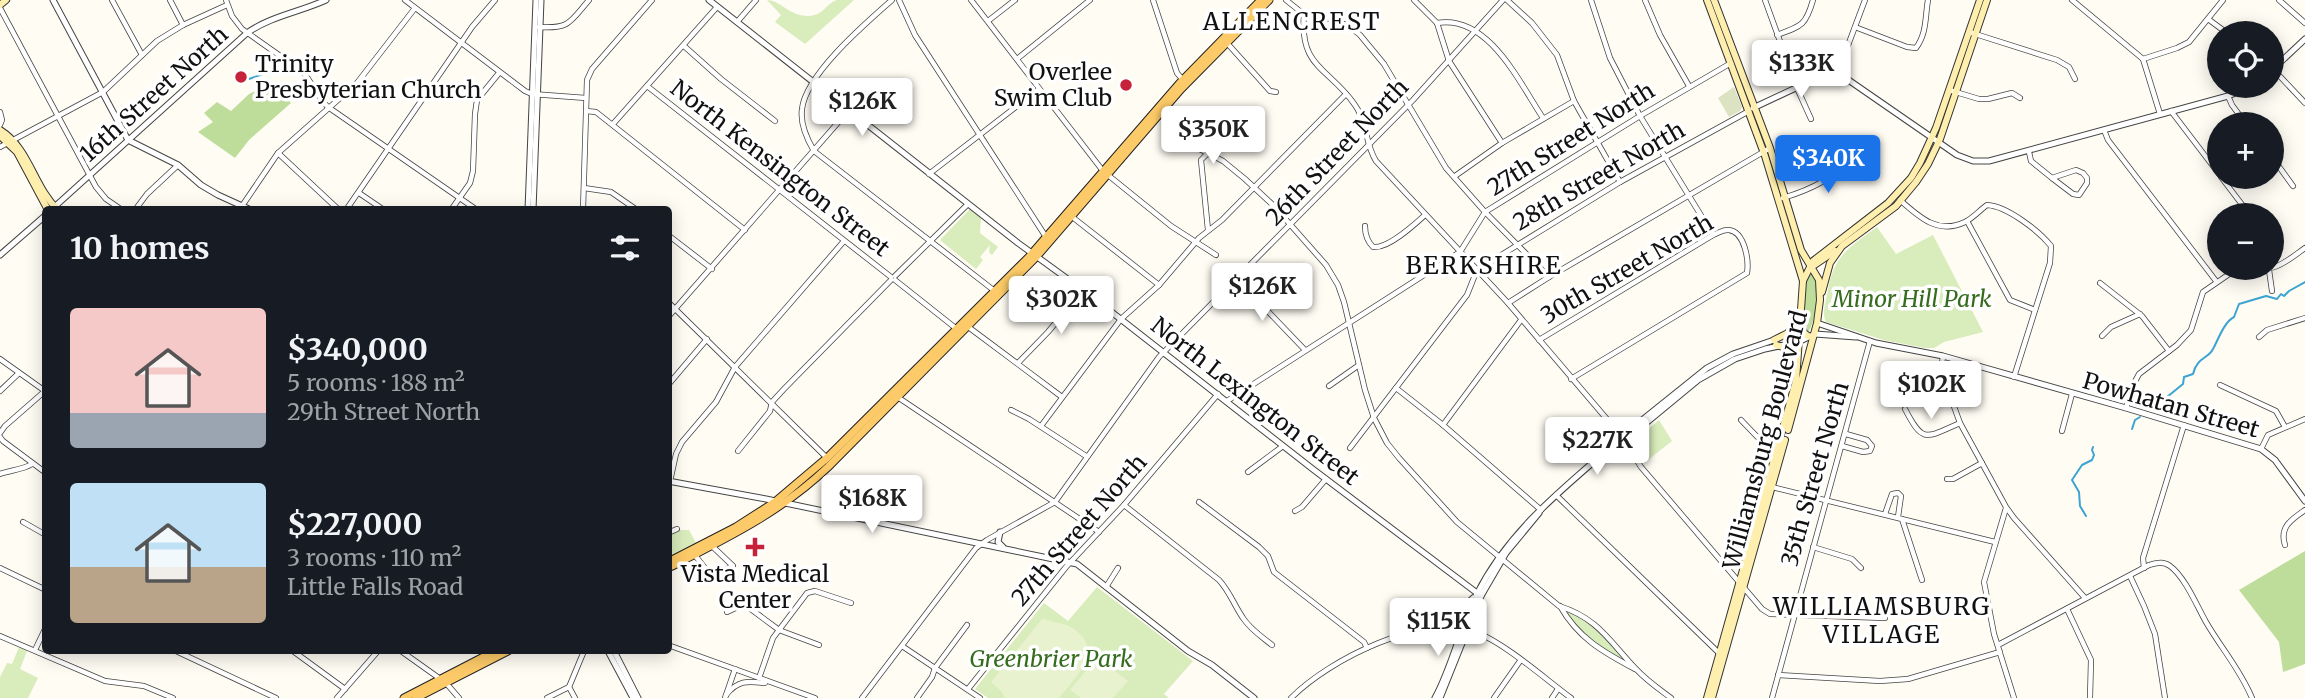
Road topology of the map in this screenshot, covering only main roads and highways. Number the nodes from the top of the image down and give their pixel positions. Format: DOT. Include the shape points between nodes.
graph roads {
  1 [pos="6,0"];
  2 [pos="1261,0"];
  3 [pos="1269,0"];
  4 [pos="1707,0"];
  5 [pos="1714,0"];
  6 [pos="1980,0"];
  7 [pos="1987,0"];
  8 [pos="0,6"];
  9 [pos="1972,33"];
  10 [pos="1734,62"];
  11 [pos="1184,81"];
  12 [pos="1952,91"];
  13 [pos="0,127"];
  14 [pos="0,136"];
  15 [pos="11,141"];
  16 [pos="1898,198"];
  17 [pos="51,206"];
  18 [pos="1840,247"];
  19 [pos="1797,249"];
  20 [pos="1820,254"];
  21 [pos="1810,267"];
  22 [pos="1803,281"];
  23 [pos="1820,300"];
  24 [pos="1801,313"];
  25 [pos="1800,323"];
  26 [pos="1812,335"];
  27 [pos="1798,361"];
  28 [pos="1779,453"];
  29 [pos="830,461"];
  30 [pos="711,543"];
  31 [pos="693,552"];
  32 [pos="672,560"];
  33 [pos="672,565"];
  34 [pos="490,654"];
  35 [pos="502,654"];
  36 [pos="443,681"];
  37 [pos="404,698"];
  38 [pos="416,698"];
  39 [pos="1710,698"];
  1 -- 8 [label="main road"];
  2 -- 11 [label="main road"];
  3 -- 11 [label="main road"];
  4 -- 10 [label="main road"];
  5 -- 10 [label="main road"];
  6 -- 9 [label="main road, Williamsburg Boulevard"];
  7 -- 9 [label="main road, Williamsburg Boulevard"];
  9 -- 12 [label="main road, Williamsburg Boulevard"];
  10 -- 19 [label="main road"];
  11 -- 29 [label="main road" via="1035,255"];
  12 -- 16 [label="main road, Williamsburg Boulevard"];
  12 -- 16 [label="main road, Williamsburg Boulevard" via="1939,143 1922,173"];
  13 -- 15 [label="main road"];
  14 -- 15 [label="main road"];
  15 -- 17 [label="main road"];
  16 -- 18 [label="main road, Williamsburg Boulevard" via="1880,219"];
  16 -- 20 [label="main road, Williamsburg Boulevard"];
  18 -- 21 [label="main road, Williamsburg Boulevard"];
  18 -- 23 [label="main road" via="1830,263"];
  19 -- 20 [label="main road" via="1811,256"];
  19 -- 21 [label="main road" via="1802,264"];
  19 -- 22 [label="main road"];
  20 -- 21 [label="main road, Williamsburg Boulevard"];
  21 -- 22 [label="main road, Williamsburg Boulevard"];
  21 -- 23 [label="main road, Williamsburg Boulevard" via="1819,280"];
  22 -- 24 [label="main road, Williamsburg Boulevard"];
  23 -- 26 [label="main road, Williamsburg Boulevard"];
  24 -- 25 [label="main road, Williamsburg Boulevard"];
  24 -- 27 [label="main road" via="1775,343"];
  25 -- 26 [label="main road" via="1804,333"];
  25 -- 27 [label="main road, Williamsburg Boulevard"];
  26 -- 28 [label="main road, Williamsburg Boulevard"];
  27 -- 28 [label="main road, Williamsburg Boulevard"];
  28 -- 39 [label="main road, Williamsburg Boulevard"];
  29 -- 30 [label="main road"];
  29 -- 30 [label="main road" via="785,503"];
  30 -- 31 [label="main road"];
  31 -- 32 [label="main road"];
  31 -- 33 [label="main road"];
  34 -- 36 [label="main road"];
  35 -- 36 [label="main road"];
  36 -- 37 [label="main road"];
  36 -- 38 [label="main road"];
}
